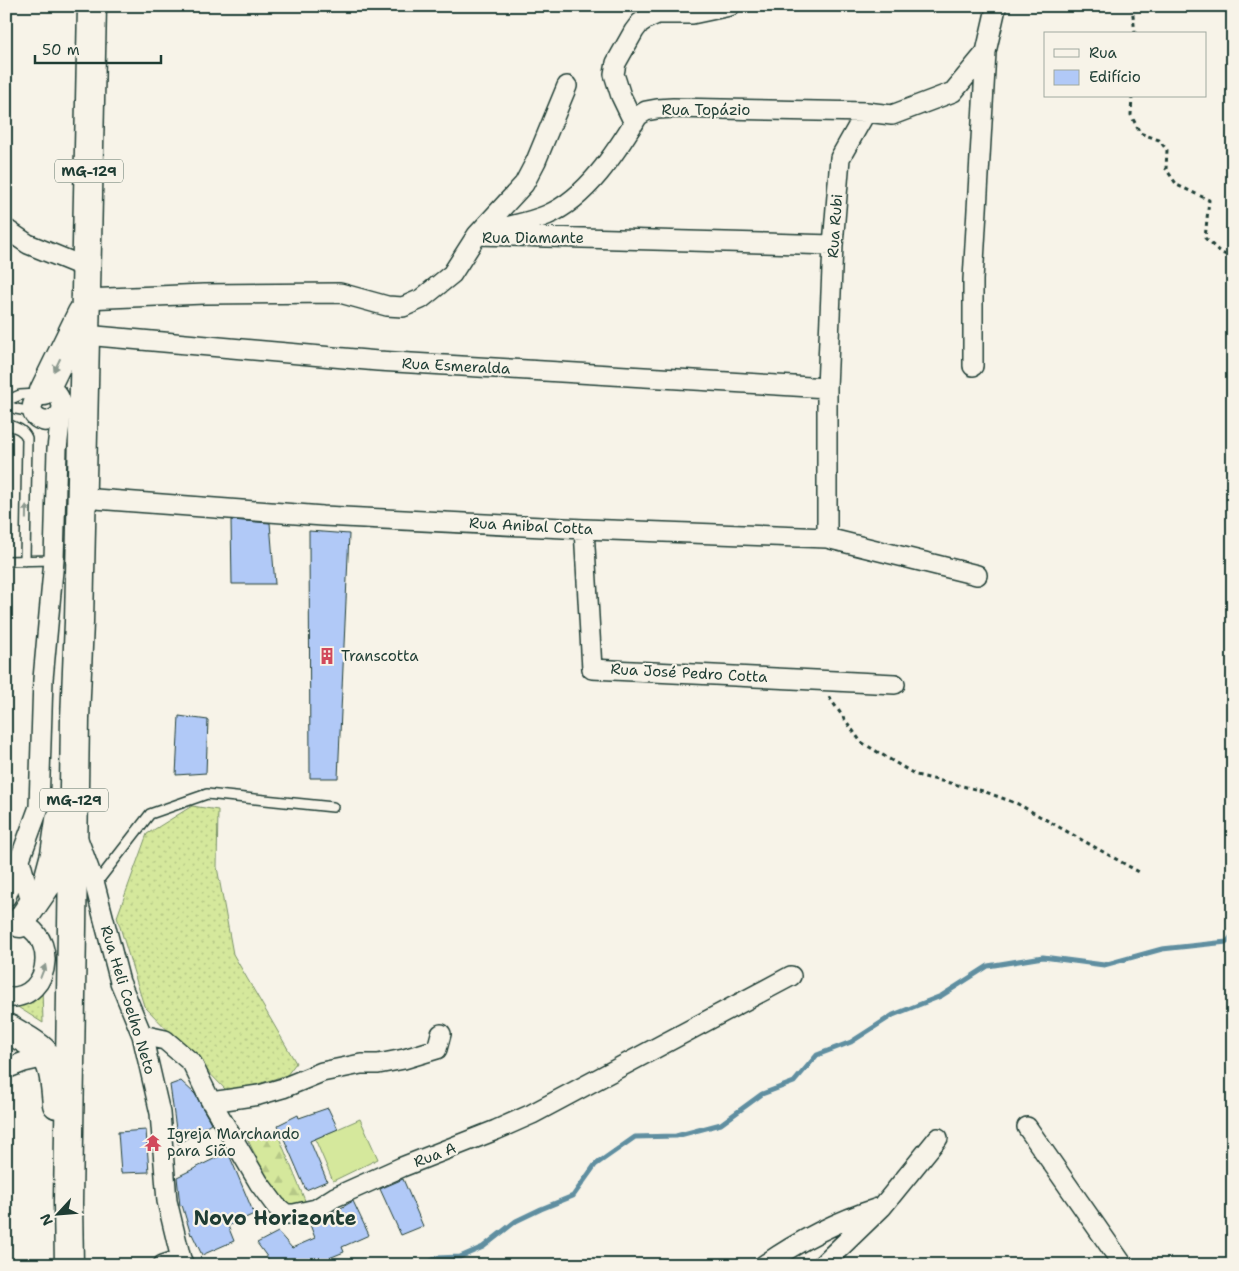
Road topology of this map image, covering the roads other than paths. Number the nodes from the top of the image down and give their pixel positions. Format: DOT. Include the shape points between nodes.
graph roads {
  1 [pos="92,6"];
  2 [pos="730,6"];
  3 [pos="995,6"];
  4 [pos="986,52"];
  5 [pos="567,86"];
  6 [pos="866,112"];
  7 [pos="634,123"];
  8 [pos="6,229"];
  9 [pos="477,235"];
  10 [pos="833,245"];
  11 [pos="87,268"];
  12 [pos="85,303"];
  13 [pos="85,335"];
  14 [pos="973,366"];
  15 [pos="827,388"];
  16 [pos="6,403"];
  17 [pos="44,406"];
  18 [pos="6,424"];
  19 [pos="82,498"];
  20 [pos="584,529"];
  21 [pos="827,538"];
  22 [pos="54,560"];
  23 [pos="6,561"];
  24 [pos="25,561"];
  25 [pos="978,575"];
  26 [pos="895,684"];
  27 [pos="74,720"];
  28 [pos="333,807"];
  29 [pos="73,826"];
  30 [pos="52,863"];
  31 [pos="13,864"];
  32 [pos="95,885"];
  33 [pos="6,896"];
  34 [pos="20,916"];
  35 [pos="72,956"];
  36 [pos="792,976"];
  37 [pos="12,996"];
  38 [pos="8,1033"];
  39 [pos="441,1034"];
  40 [pos="142,1035"];
  41 [pos="46,1057"];
  42 [pos="6,1069"];
  43 [pos="211,1102"];
  44 [pos="1027,1127"];
  45 [pos="938,1138"];
  46 [pos="68,1203"];
  47 [pos="882,1207"];
  48 [pos="176,1263"];
  49 [pos="69,1265"];
  50 [pos="764,1265"];
  51 [pos="822,1265"];
  52 [pos="1123,1265"];
  1 -- 11 [label="main road, MG-129"];
  2 -- 7 [label="street" via="692,14 657,14 640,23 616,63 614,74"];
  3 -- 4 [label="street"];
  4 -- 6 [label="street" via="953,92 892,115"];
  4 -- 14 [label="street" via="973,280"];
  5 -- 9 [label="street" via="524,184"];
  6 -- 7 [label="street, Rua Topázio" via="674,108 646,111"];
  6 -- 10 [label="street, Rua Rubi" via="840,158"];
  7 -- 9 [label="street, Rua Topázio" via="592,182 564,206 547,215"];
  8 -- 11 [label="street" via="28,244"];
  9 -- 10 [label="street, Rua Diamante"];
  9 -- 12 [label="street, Rua Diamante" via="452,274 421,300 403,307 332,293 204,294"];
  10 -- 15 [label="street, Rua Rubi"];
  11 -- 12 [label="main road, MG-129"];
  12 -- 13 [label="main road, MG-129"];
  12 -- 17 [label="main road, one-way"];
  13 -- 15 [label="street, Rua Esmeralda" via="378,361"];
  13 -- 19 [label="main road, MG-129"];
  15 -- 21 [label="street, Rua Rubi"];
  16 -- 17 [label="lane" via="16,409"];
  16 -- 17 [label="lane" via="20,395"];
  17 -- 22 [label="street" via="57,449"];
  24 -- 18 [label="lane, one-way" via="27,438 17,428"];
  19 -- 20 [label="street, Rua Anibal Cotta" via="322,516"];
  19 -- 27 [label="main road, MG-129"];
  20 -- 21 [label="street, Rua Anibal Cotta"];
  20 -- 26 [label="street, Rua José Pedro Cotta" via="592,669"];
  21 -- 25 [label="street, Rua Anibal Cotta"];
  22 -- 24 [label="lane"];
  22 -- 31 [label="street" via="43,679 39,807"];
  23 -- 24 [label="lane"];
  27 -- 29 [label="main road, MG-129"];
  27 -- 30 [label="main road"];
  28 -- 32 [label="lane" via="207,794 150,814"];
  29 -- 32 [label="street, Rua Heli Coelho Neto"];
  29 -- 35 [label="main road, MG-129"];
  30 -- 34 [label="main road" via="47,884"];
  30 -- 35 [label="main road"];
  31 -- 33 [label="street"];
  31 -- 34 [label="street"];
  32 -- 40 [label="street, Rua Heli Coelho Neto" via="120,982"];
  37 -- 34 [label="street, one-way" via="34,987 46,964 40,938"];
  35 -- 46 [label="main road, MG-129"];
  36 -- 43 [label="street, Rua A" via="532,1114 362,1185 316,1208 294,1214 279,1210 272,1201"];
  37 -- 38 [label="street"];
  38 -- 41 [label="main road"];
  39 -- 43 [label="street" via="437,1049 419,1055 322,1072 259,1095"];
  40 -- 43 [label="street, Rua A" via="164,1040 192,1063"];
  40 -- 48 [label="street, Rua Heli Coelho Neto" via="160,1113"];
  41 -- 42 [label="street"];
  41 -- 46 [label="main road" via="54,1080"];
  44 -- 52 [label="street"];
  45 -- 47 [label="street"];
  46 -- 49 [label="main road, MG-129"];
  47 -- 50 [label="street" via="833,1224"];
  47 -- 51 [label="street"];
}
